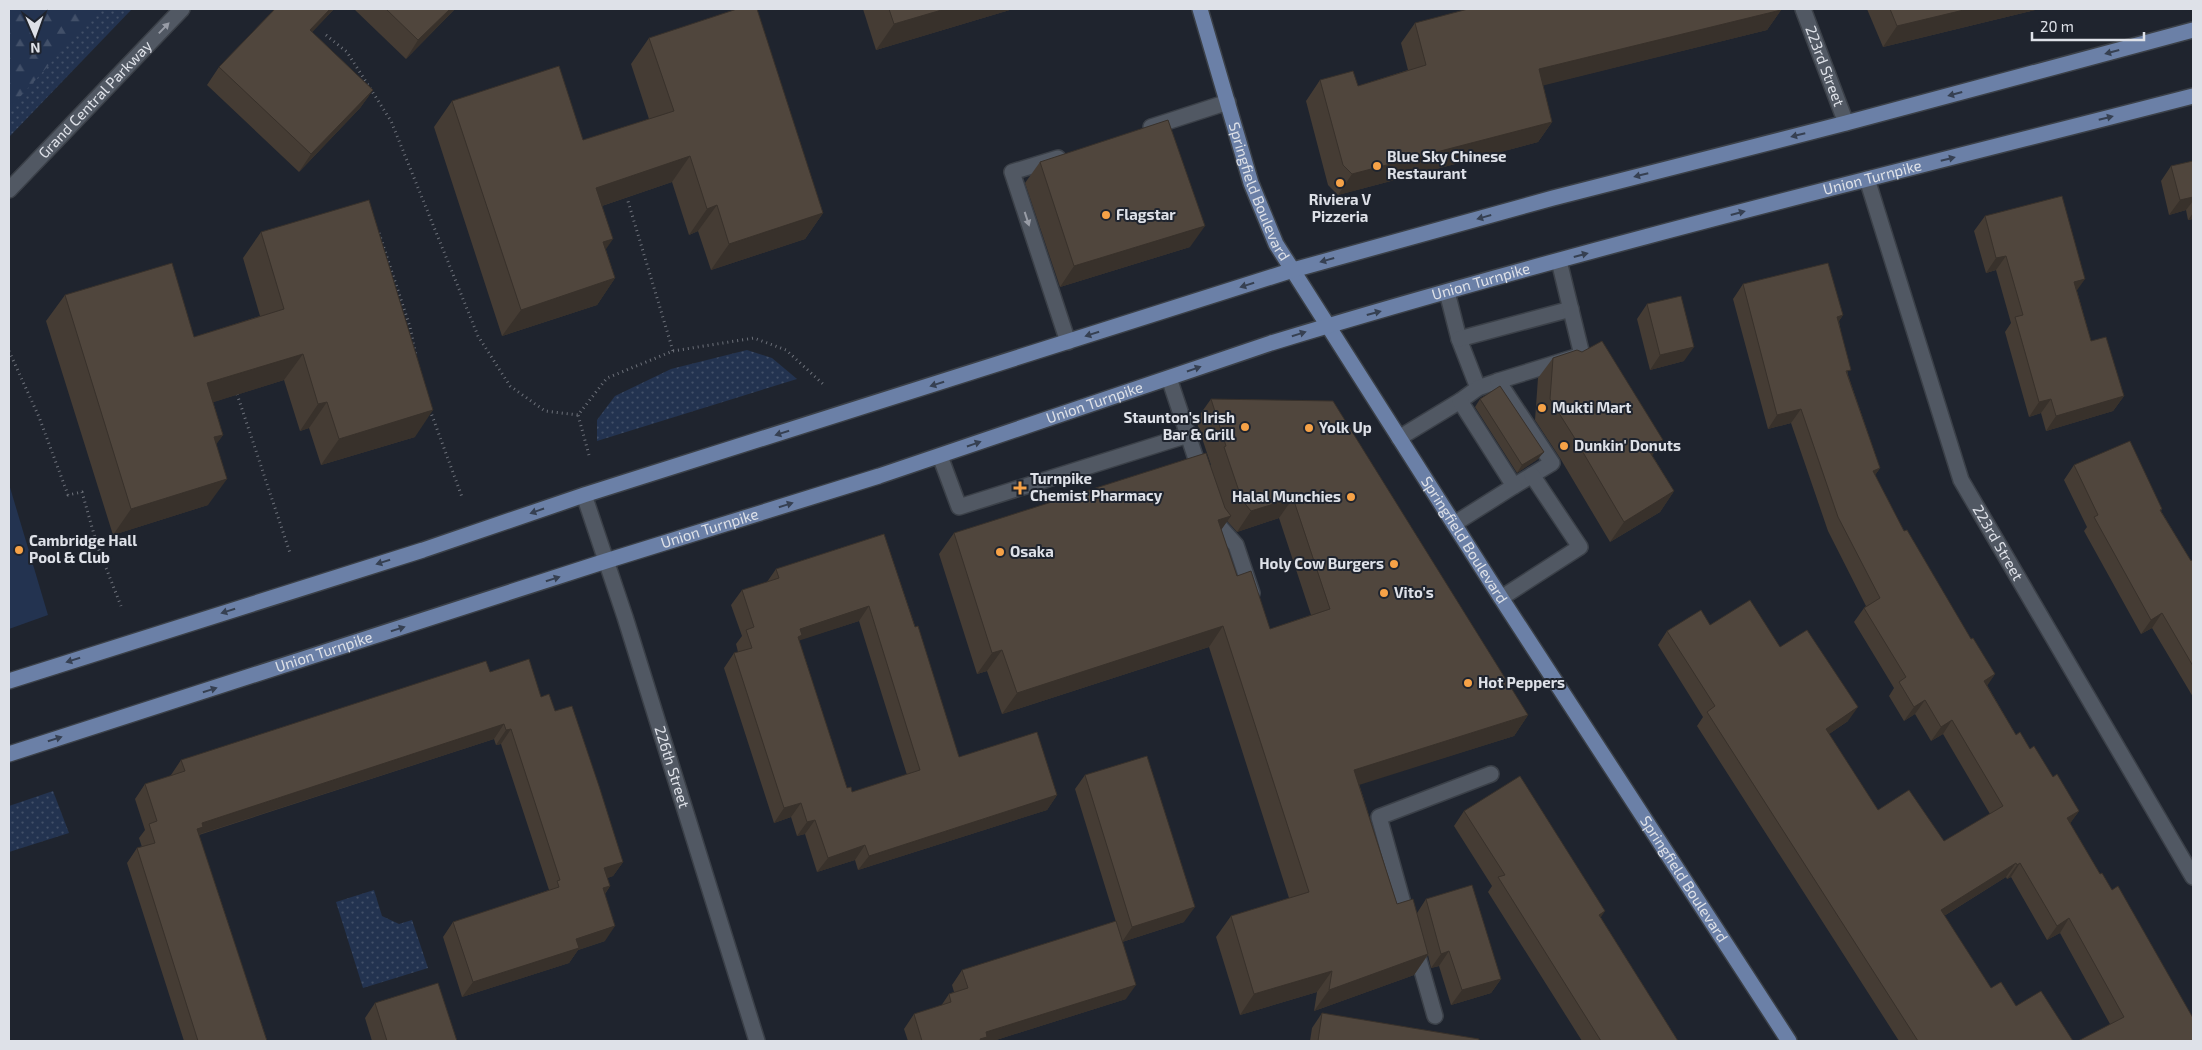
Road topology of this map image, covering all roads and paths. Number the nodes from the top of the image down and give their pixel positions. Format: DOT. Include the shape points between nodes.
graph roads {
  1 [pos="182,9"];
  2 [pos="1200,9"];
  3 [pos="1803,9"];
  4 [pos="2193,30"];
  5 [pos="326,35"];
  6 [pos="2193,96"];
  7 [pos="1228,102"];
  8 [pos="1846,123"];
  9 [pos="1134,133"];
  10 [pos="1069,154"];
  11 [pos="1867,179"];
  12 [pos="9,190"];
  13 [pos="627,198"];
  14 [pos="379,232"];
  15 [pos="1558,261"];
  16 [pos="1293,270"];
  17 [pos="1447,292"];
  18 [pos="1571,308"];
  19 [pos="1327,326"];
  20 [pos="1458,339"];
  21 [pos="1068,342"];
  22 [pos="9,350"];
  23 [pos="673,351"];
  24 [pos="418,366"];
  25 [pos="1169,378"];
  26 [pos="1498,381"];
  27 [pos="822,384"];
  28 [pos="1478,388"];
  29 [pos="237,394"];
  30 [pos="1460,401"];
  31 [pos="428,404"];
  32 [pos="578,415"];
  33 [pos="1188,434"];
  34 [pos="1398,438"];
  35 [pos="589,455"];
  36 [pos="940,456"];
  37 [pos="1532,475"];
  38 [pos="1514,486"];
  39 [pos="584,496"];
  40 [pos="462,497"];
  41 [pos="1454,524"];
  42 [pos="290,553"];
  43 [pos="606,561"];
  44 [pos="1501,598"];
  45 [pos="121,606"];
  46 [pos="1257,609"];
  47 [pos="9,681"];
  48 [pos="9,754"];
  49 [pos="1491,774"];
  50 [pos="2193,877"];
  51 [pos="1435,1016"];
  52 [pos="757,1041"];
  53 [pos="1790,1041"];
  12 -- 1 [label="street, Grand Central Parkway, one-way"];
  2 -- 7 [label="main road, Springfield Boulevard"];
  3 -- 8 [label="street, 223rd Street"];
  4 -- 8 [label="main road, one-way"];
  5 -- 32 [label="path" via="347,52 391,121 478,336 510,386 545,411"];
  11 -- 6 [label="main road, Union Turnpike, one-way"];
  7 -- 9 [label="street"];
  7 -- 16 [label="main road, Springfield Boulevard" via="1258,200 1276,244"];
  8 -- 16 [label="main road, one-way" via="1553,198"];
  10 -- 21 [label="street, one-way" via="1012,172"];
  15 -- 11 [label="main road, Union Turnpike, one-way"];
  11 -- 50 [label="street, 223rd Street" via="1961,480"];
  13 -- 23 [label="path"];
  14 -- 24 [label="path" via="410,327"];
  15 -- 17 [label="main road, Union Turnpike"];
  15 -- 18 [label="street"];
  16 -- 19 [label="main road, Springfield Boulevard"];
  16 -- 21 [label="main road, one-way"];
  19 -- 17 [label="main road, Union Turnpike, one-way"];
  17 -- 20 [label="street"];
  18 -- 20 [label="street"];
  18 -- 26 [label="street" via="1582,355"];
  25 -- 19 [label="main road, Union Turnpike, one-way"];
  19 -- 34 [label="main road, Springfield Boulevard"];
  20 -- 28 [label="street"];
  21 -- 39 [label="main road, one-way"];
  22 -- 45 [label="path" via="39,417 68,495 82,492 97,545"];
  23 -- 27 [label="path" via="754,338 786,350"];
  23 -- 32 [label="path" via="607,378"];
  25 -- 33 [label="street"];
  36 -- 25 [label="main road, Union Turnpike, one-way"];
  26 -- 28 [label="street"];
  26 -- 37 [label="street" via="1552,463"];
  28 -- 30 [label="street"];
  29 -- 42 [label="path"];
  30 -- 34 [label="street"];
  30 -- 38 [label="street"];
  31 -- 40 [label="path"];
  32 -- 35 [label="path"];
  33 -- 36 [label="street" via="959,507"];
  33 -- 46 [label="street" via="1219,526 1236,545"];
  34 -- 41 [label="main road, Springfield Boulevard"];
  43 -- 36 [label="main road, Union Turnpike, one-way"];
  37 -- 38 [label="street"];
  37 -- 44 [label="street" via="1580,546"];
  38 -- 41 [label="street"];
  39 -- 43 [label="street, 226th Street"];
  39 -- 47 [label="main road, one-way"];
  41 -- 44 [label="main road, Springfield Boulevard"];
  48 -- 43 [label="main road, Union Turnpike, one-way"];
  43 -- 52 [label="street, 226th Street"];
  44 -- 53 [label="main road, Springfield Boulevard"];
  49 -- 51 [label="street" via="1379,817"];
}
